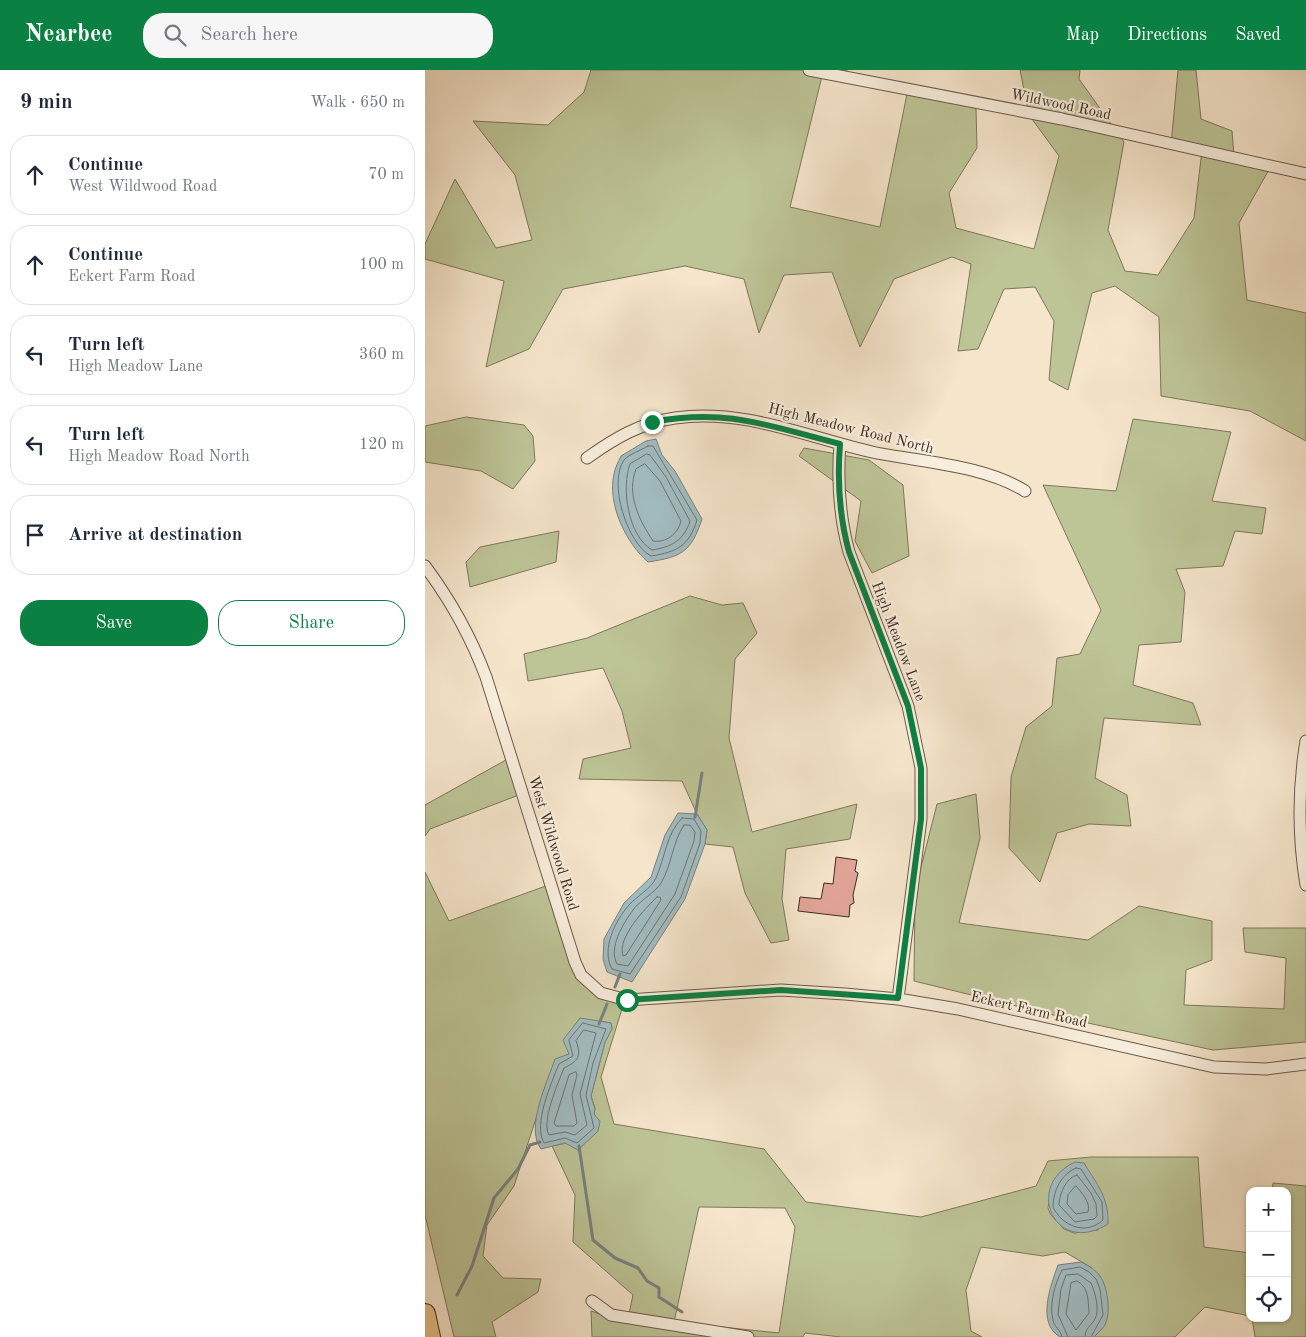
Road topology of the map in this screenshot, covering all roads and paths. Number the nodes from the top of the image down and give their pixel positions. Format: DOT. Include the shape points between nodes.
graph roads {
  1 [pos="809,70"];
  2 [pos="1306,174"];
  3 [pos="840,444"];
  4 [pos="587,458"];
  5 [pos="1025,491"];
  6 [pos="425,566"];
  7 [pos="1306,741"];
  8 [pos="1306,885"];
  9 [pos="744,992"];
  10 [pos="898,998"];
  11 [pos="1306,1064"];
  12 [pos="592,1301"];
  13 [pos="425,1314"];
  14 [pos="430,1337"];
  15 [pos="748,1337"];
  1 -- 2 [label="street, Wildwood Road" via="1062,119"];
  3 -- 4 [label="street, High Meadow Road North" via="754,420 697,416 652,422 633,429"];
  3 -- 5 [label="street, High Meadow Road North" via="983,472"];
  3 -- 10 [label="street, High Meadow Lane" via="837,476 843,529 908,706 921,768 921,819"];
  6 -- 9 [label="street, West Wildwood Road" via="459,617 487,678 581,975 601,993 627,1000"];
  7 -- 8 [label="street" via="1300,833"];
  9 -- 10 [label="street, Eckert Farm Road" via="826,992"];
  10 -- 11 [label="street, Eckert Farm Road" via="1023,1022 1214,1067 1266,1069"];
  12 -- 15 [label="street" via="611,1315"];
  13 -- 14 [label="highway"];
}
